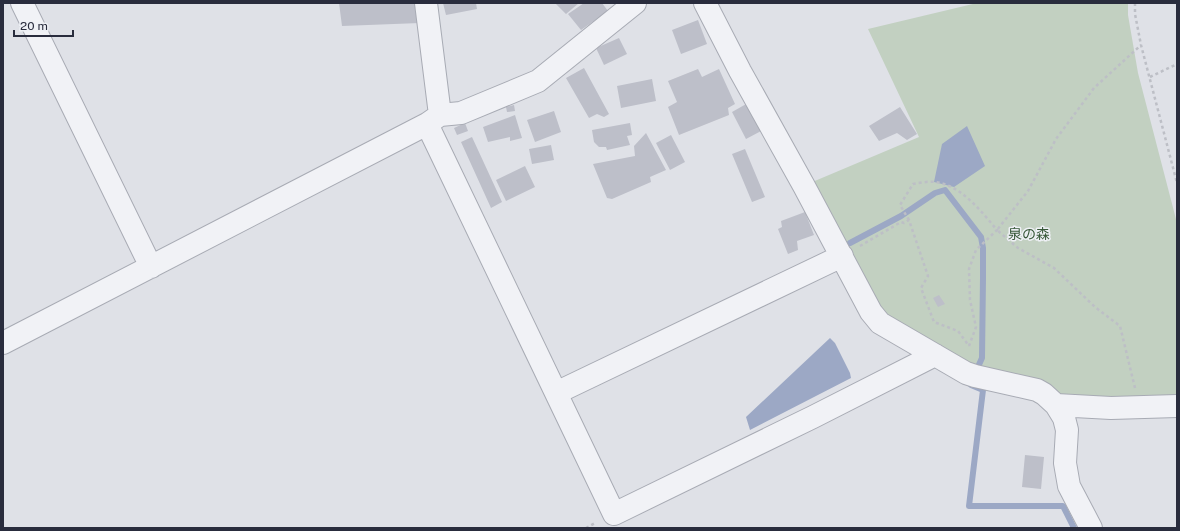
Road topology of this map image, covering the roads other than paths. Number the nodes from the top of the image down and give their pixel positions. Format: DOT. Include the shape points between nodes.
graph roads {
  1 [pos="22,3"];
  2 [pos="426,3"];
  3 [pos="635,3"];
  4 [pos="705,3"];
  5 [pos="434,119"];
  6 [pos="842,256"];
  7 [pos="151,267"];
  8 [pos="3,343"];
  9 [pos="935,355"];
  10 [pos="556,393"];
  11 [pos="1056,405"];
  12 [pos="1177,406"];
  13 [pos="1091,528"];
  1 -- 7 [label="street"];
  2 -- 5 [label="street"];
  3 -- 5 [label="street" via="538,81 461,113"];
  4 -- 6 [label="street"];
  5 -- 7 [label="street"];
  5 -- 10 [label="street"];
  6 -- 9 [label="street" via="871,312 880,322"];
  6 -- 10 [label="street"];
  7 -- 8 [label="street"];
  9 -- 10 [label="street" via="614,514"];
  9 -- 11 [label="street" via="966,373 1037,390"];
  11 -- 12 [label="street" via="1111,408"];
  11 -- 13 [label="street" via="1066,423 1065,463 1069,486"];
}
